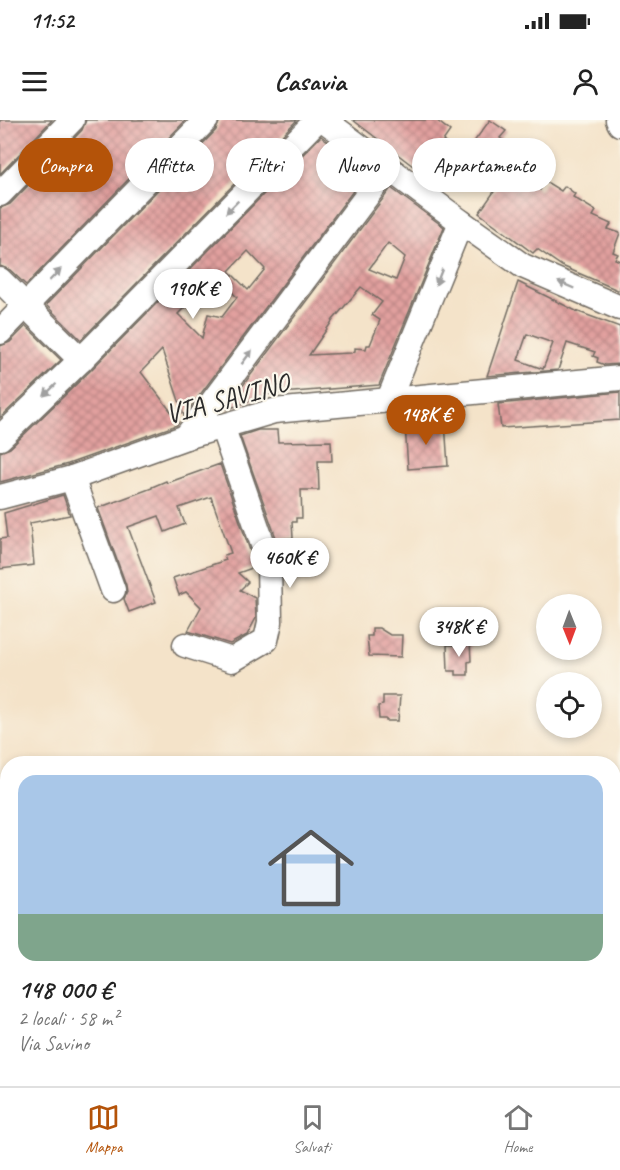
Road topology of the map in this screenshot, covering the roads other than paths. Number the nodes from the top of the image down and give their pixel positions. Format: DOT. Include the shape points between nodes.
graph roads {
  1 [pos="72,120"];
  2 [pos="206,120"];
  3 [pos="317,120"];
  4 [pos="324,120"];
  5 [pos="618,120"];
  6 [pos="620,124"];
  7 [pos="348,138"];
  8 [pos="400,177"];
  9 [pos="370,192"];
  10 [pos="0,194"];
  11 [pos="461,222"];
  12 [pos="0,280"];
  13 [pos="26,305"];
  14 [pos="620,308"];
  15 [pos="0,332"];
  16 [pos="81,360"];
  17 [pos="620,378"];
  18 [pos="389,399"];
  19 [pos="222,426"];
  20 [pos="186,437"];
  21 [pos="0,438"];
  22 [pos="72,478"];
  23 [pos="0,497"];
  24 [pos="113,590"];
  25 [pos="185,645"];
  1 -- 10 [label="street"];
  13 -- 2 [label="street, one-way"];
  3 -- 16 [label="street, one-way"];
  4 -- 7 [label="street"];
  5 -- 6 [label="street"];
  8 -- 11 [label="street"];
  20 -- 9 [label="street, one-way"];
  14 -- 11 [label="street, one-way" via="523,266"];
  11 -- 18 [label="street, one-way"];
  12 -- 13 [label="street"];
  13 -- 15 [label="street"];
  13 -- 16 [label="street"];
  16 -- 21 [label="street, one-way"];
  17 -- 18 [label="street, VIA SAVINO"];
  18 -- 19 [label="street, VIA SAVINO" via="274,411"];
  19 -- 20 [label="street, VIA SAVINO"];
  19 -- 25 [label="street" via="269,562 270,622 266,640 232,660"];
  20 -- 22 [label="street, VIA SAVINO"];
  22 -- 23 [label="street, VIA SAVINO"];
  22 -- 24 [label="street"];
}
